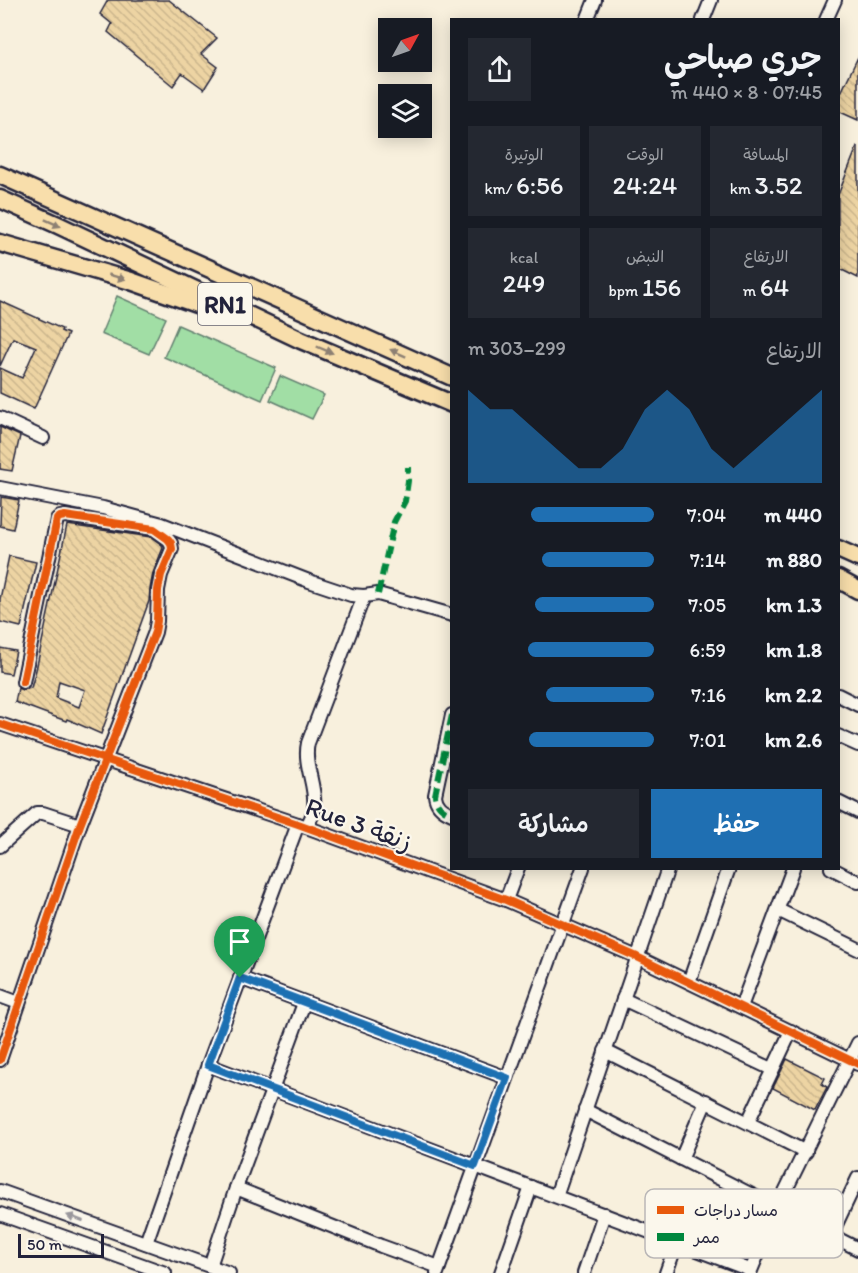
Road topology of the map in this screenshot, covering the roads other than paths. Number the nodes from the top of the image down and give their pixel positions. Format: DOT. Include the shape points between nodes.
graph roads {
  1 [pos="595,0"];
  2 [pos="711,0"];
  3 [pos="834,0"];
  4 [pos="588,18"];
  5 [pos="704,18"];
  6 [pos="827,18"];
  7 [pos="0,164"];
  8 [pos="0,175"];
  9 [pos="0,199"];
  10 [pos="0,243"];
  11 [pos="244,284"];
  12 [pos="301,340"];
  13 [pos="450,375"];
  14 [pos="450,403"];
  15 [pos="0,418"];
  16 [pos="43,438"];
  17 [pos="0,488"];
  18 [pos="840,549"];
  19 [pos="858,556"];
  20 [pos="840,570"];
  21 [pos="858,578"];
  22 [pos="840,580"];
  23 [pos="858,590"];
  24 [pos="364,596"];
  25 [pos="450,614"];
  26 [pos="23,682"];
  27 [pos="840,696"];
  28 [pos="858,705"];
  29 [pos="0,724"];
  30 [pos="450,724"];
  31 [pos="840,737"];
  32 [pos="858,744"];
  33 [pos="106,761"];
  34 [pos="840,803"];
  35 [pos="858,812"];
  36 [pos="450,813"];
  37 [pos="80,825"];
  38 [pos="302,826"];
  39 [pos="0,846"];
  40 [pos="517,870"];
  41 [pos="582,870"];
  42 [pos="667,870"];
  43 [pos="728,870"];
  44 [pos="792,870"];
  45 [pos="835,870"];
  46 [pos="452,874"];
  47 [pos="858,882"];
  48 [pos="506,900"];
  49 [pos="778,910"];
  50 [pos="562,925"];
  51 [pos="858,949"];
  52 [pos="637,957"];
  53 [pos="240,978"];
  54 [pos="689,982"];
  55 [pos="0,996"];
  56 [pos="623,999"];
  57 [pos="19,1003"];
  58 [pos="304,1003"];
  59 [pos="741,1007"];
  60 [pos="791,1031"];
  61 [pos="858,1042"];
  62 [pos="605,1051"];
  63 [pos="0,1060"];
  64 [pos="854,1062"];
  65 [pos="208,1065"];
  66 [pos="772,1069"];
  67 [pos="507,1078"];
  68 [pos="273,1089"];
  69 [pos="706,1101"];
  70 [pos="585,1110"];
  71 [pos="748,1122"];
  72 [pos="806,1152"];
  73 [pos="681,1159"];
  74 [pos="475,1166"];
  75 [pos="858,1178"];
  76 [pos="531,1187"];
  77 [pos="236,1188"];
  78 [pos="740,1189"];
  79 [pos="787,1189"];
  80 [pos="0,1191"];
  81 [pos="556,1196"];
  82 [pos="843,1210"];
  83 [pos="0,1214"];
  84 [pos="604,1214"];
  85 [pos="645,1230"];
  86 [pos="843,1242"];
  87 [pos="146,1244"];
  88 [pos="858,1249"];
  89 [pos="671,1258"];
  90 [pos="717,1258"];
  91 [pos="210,1266"];
  92 [pos="438,1270"];
  93 [pos="750,1271"];
  94 [pos="165,1273"];
  95 [pos="229,1273"];
  96 [pos="501,1273"];
  97 [pos="584,1273"];
  98 [pos="666,1273"];
  1 -- 4 [label="street"];
  2 -- 5 [label="street"];
  3 -- 6 [label="street"];
  7 -- 11 [label="highway"];
  8 -- 11 [label="highway, RN1"];
  9 -- 12 [label="highway, RN1, one-way"];
  10 -- 12 [label="highway, one-way" via="131,281"];
  13 -- 11 [label="highway, RN1, one-way"];
  12 -- 14 [label="highway, RN1, one-way"];
  15 -- 16 [label="street"];
  17 -- 24 [label="street" via="162,524 309,581"];
  18 -- 19 [label="highway"];
  20 -- 21 [label="highway"];
  22 -- 23 [label="highway"];
  24 -- 25 [label="street" via="378,594"];
  24 -- 38 [label="street" via="308,743 314,810"];
  26 -- 33 [label="street" via="57,519 65,516 154,529 168,539 172,549 161,575 155,632"];
  27 -- 28 [label="street"];
  29 -- 33 [label="street, Rue 3 زنقة"];
  30 -- 36 [label="street" via="435,795 439,806"];
  31 -- 32 [label="street"];
  33 -- 37 [label="street"];
  33 -- 38 [label="street, Rue 3 زنقة"];
  34 -- 35 [label="street"];
  37 -- 39 [label="street" via="37,813"];
  37 -- 57 [label="street"];
  38 -- 46 [label="street, Rue 3 زنقة"];
  38 -- 53 [label="street"];
  40 -- 48 [label="street"];
  41 -- 50 [label="street"];
  42 -- 52 [label="street"];
  43 -- 54 [label="street"];
  44 -- 49 [label="street"];
  45 -- 47 [label="street"];
  46 -- 48 [label="street, Rue 3 زنقة"];
  48 -- 50 [label="street, Rue 3 زنقة"];
  49 -- 51 [label="street"];
  49 -- 59 [label="street"];
  50 -- 52 [label="street, Rue 3 زنقة"];
  50 -- 67 [label="street"];
  52 -- 54 [label="street, Rue 3 زنقة"];
  52 -- 56 [label="street"];
  53 -- 58 [label="street"];
  53 -- 65 [label="street"];
  54 -- 59 [label="street, Rue 3 زنقة"];
  55 -- 57 [label="street"];
  56 -- 62 [label="street"];
  56 -- 66 [label="street"];
  57 -- 63 [label="street"];
  58 -- 67 [label="street"];
  58 -- 68 [label="street"];
  59 -- 60 [label="street, Rue 3 زنقة"];
  60 -- 64 [label="street, Rue 3 زنقة"];
  60 -- 66 [label="street"];
  61 -- 64 [label="street"];
  62 -- 69 [label="street"];
  62 -- 70 [label="street"];
  64 -- 72 [label="street"];
  65 -- 68 [label="street"];
  65 -- 87 [label="street"];
  66 -- 71 [label="street"];
  67 -- 74 [label="street"];
  68 -- 74 [label="street"];
  68 -- 77 [label="street"];
  69 -- 71 [label="street"];
  69 -- 73 [label="street"];
  70 -- 73 [label="street"];
  70 -- 81 [label="street"];
  71 -- 72 [label="street"];
  72 -- 79 [label="street"];
  73 -- 78 [label="street"];
  74 -- 76 [label="street"];
  74 -- 92 [label="street"];
  75 -- 82 [label="street"];
  76 -- 81 [label="street"];
  76 -- 96 [label="street"];
  77 -- 91 [label="street"];
  77 -- 92 [label="street"];
  87 -- 80 [label="street, one-way"];
  81 -- 84 [label="street"];
  83 -- 94 [label="street"];
  84 -- 85 [label="street"];
  84 -- 97 [label="street"];
  86 -- 88 [label="street"];
  87 -- 91 [label="street"];
  89 -- 98 [label="street"];
  90 -- 93 [label="street"];
  91 -- 95 [label="street"];
}
